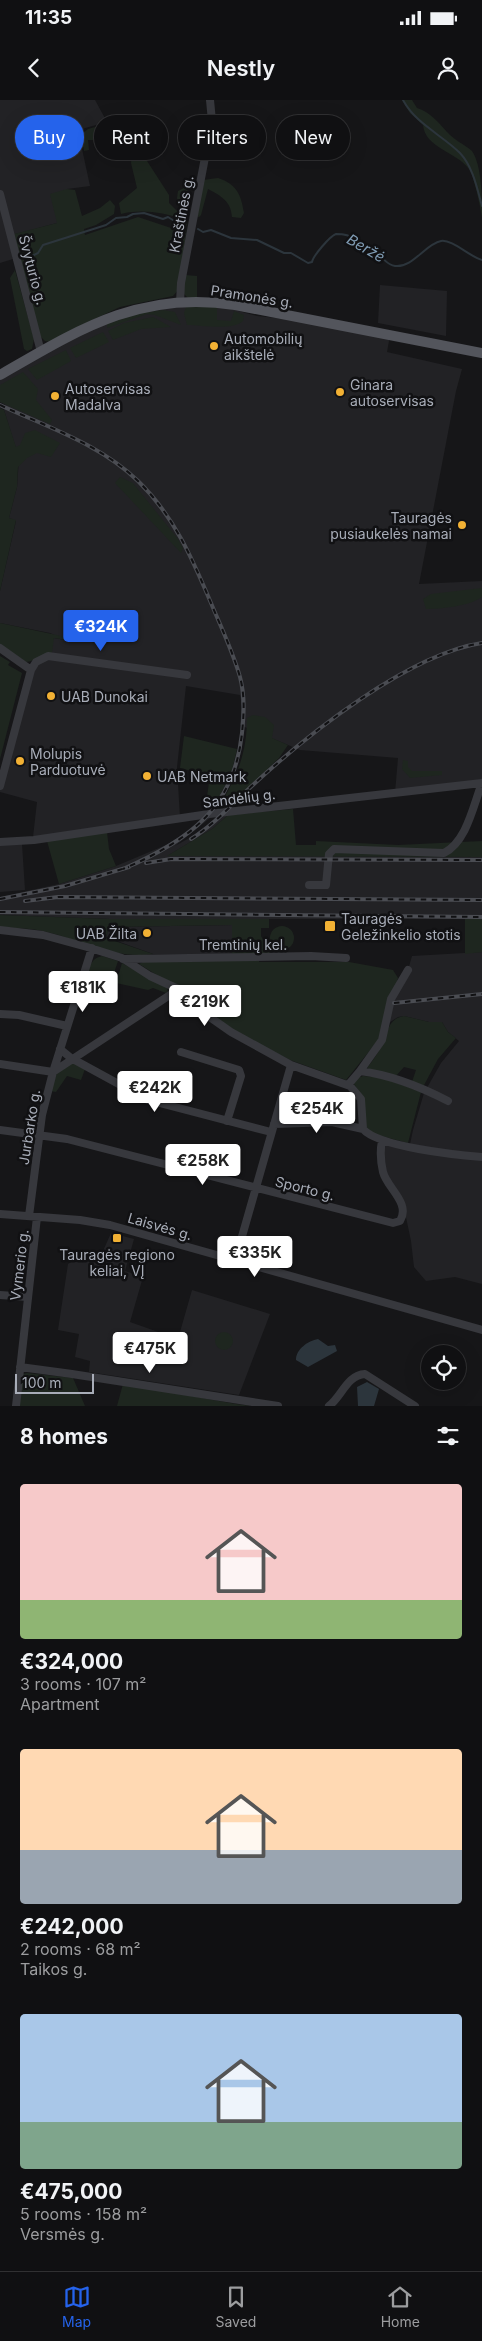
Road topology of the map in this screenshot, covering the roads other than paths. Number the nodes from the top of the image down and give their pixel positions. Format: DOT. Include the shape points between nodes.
graph roads {
  1 [pos="210,100"];
  2 [pos="0,194"];
  3 [pos="180,303"];
  4 [pos="41,352"];
  5 [pos="482,352"];
  6 [pos="0,375"];
  7 [pos="0,648"];
  8 [pos="31,670"];
  9 [pos="187,675"];
  10 [pos="482,783"];
  11 [pos="0,786"];
  12 [pos="0,842"];
  13 [pos="309,885"];
  14 [pos="0,930"];
  15 [pos="92,948"];
  16 [pos="122,958"];
  17 [pos="141,958"];
  18 [pos="346,958"];
  19 [pos="138,969"];
  20 [pos="408,970"];
  21 [pos="179,990"];
  22 [pos="0,1014"];
  23 [pos="67,1026"];
  24 [pos="60,1049"];
  25 [pos="181,1052"];
  26 [pos="71,1058"];
  27 [pos="0,1064"];
  28 [pos="291,1065"];
  29 [pos="360,1071"];
  30 [pos="53,1072"];
  31 [pos="348,1084"];
  32 [pos="448,1101"];
  33 [pos="227,1122"];
  34 [pos="274,1124"];
  35 [pos="363,1129"];
  36 [pos="0,1130"];
  37 [pos="271,1132"];
  38 [pos="39,1134"];
  39 [pos="382,1141"];
  40 [pos="482,1157"];
  41 [pos="256,1188"];
  42 [pos="0,1214"];
  43 [pos="33,1217"];
  44 [pos="235,1261"];
  45 [pos="0,1295"];
  46 [pos="28,1297"];
  47 [pos="482,1330"];
  48 [pos="20,1368"];
  49 [pos="16,1406"];
  50 [pos="278,1406"];
  51 [pos="329,1406"];
  52 [pos="415,1406"];
  1 -- 3 [label="street, Kraštinės g." via="212,120"];
  2 -- 4 [label="street, Švyturio g."];
  3 -- 4 [label="main road, Pramonės g." via="118,313"];
  3 -- 5 [label="main road, Pramonės g." via="223,303"];
  4 -- 6 [label="main road, Pramonės g."];
  7 -- 8 [label="street"];
  8 -- 9 [label="street" via="36,662 48,656"];
  8 -- 11 [label="street"];
  10 -- 12 [label="street, Sandėlių g."];
  10 -- 13 [label="street" via="460,840 450,850 444,853 334,849 329,854 326,885"];
  14 -- 15 [label="street, Tremtinių kel." via="43,934"];
  15 -- 16 [label="street, Tremtinių kel."];
  15 -- 23 [label="street, Jurbarko g."];
  16 -- 17 [label="street, Tremtinių kel."];
  16 -- 19 [label="street, Tremtinių kel."];
  17 -- 18 [label="street, Tremtinių kel."];
  17 -- 19 [label="street" via="136,962"];
  19 -- 21 [label="street, Tremtinių kel."];
  20 -- 29 [label="street" via="391,999 382,1040"];
  21 -- 26 [label="street"];
  21 -- 28 [label="street, Tremtinių kel." via="189,994 219,1024"];
  22 -- 23 [label="street" via="26,1016"];
  23 -- 24 [label="street, Jurbarko g."];
  24 -- 26 [label="street"];
  24 -- 30 [label="street, Jurbarko g."];
  25 -- 33 [label="street" via="239,1070 241,1076"];
  26 -- 30 [label="street"];
  26 -- 33 [label="street" via="148,1100"];
  27 -- 30 [label="street"];
  28 -- 31 [label="street, Tremtinių kel."];
  28 -- 34 [label="street"];
  29 -- 31 [label="street"];
  29 -- 32 [label="street" via="386,1076"];
  30 -- 38 [label="street, Jurbarko g."];
  31 -- 35 [label="street" via="361,1099"];
  33 -- 37 [label="street"];
  34 -- 35 [label="street" via="332,1122"];
  34 -- 37 [label="street"];
  35 -- 39 [label="street"];
  36 -- 38 [label="street, Sporto g."];
  37 -- 41 [label="street"];
  38 -- 41 [label="street, Sporto g."];
  38 -- 43 [label="street, Jurbarko g."];
  39 -- 40 [label="street"];
  39 -- 41 [label="street, Sporto g." via="383,1172 401,1204 403,1216 400,1220 388,1223"];
  41 -- 44 [label="street"];
  42 -- 43 [label="street, Laisvės g."];
  43 -- 44 [label="street, Laisvės g." via="110,1225"];
  43 -- 46 [label="street, Vymerio g."];
  44 -- 47 [label="street, Laisvės g."];
  45 -- 46 [label="street"];
  46 -- 48 [label="street, Vymerio g."];
  48 -- 49 [label="street, Vymerio g."];
  48 -- 50 [label="street"];
  51 -- 52 [label="street" via="352,1378 365,1374"];
}
